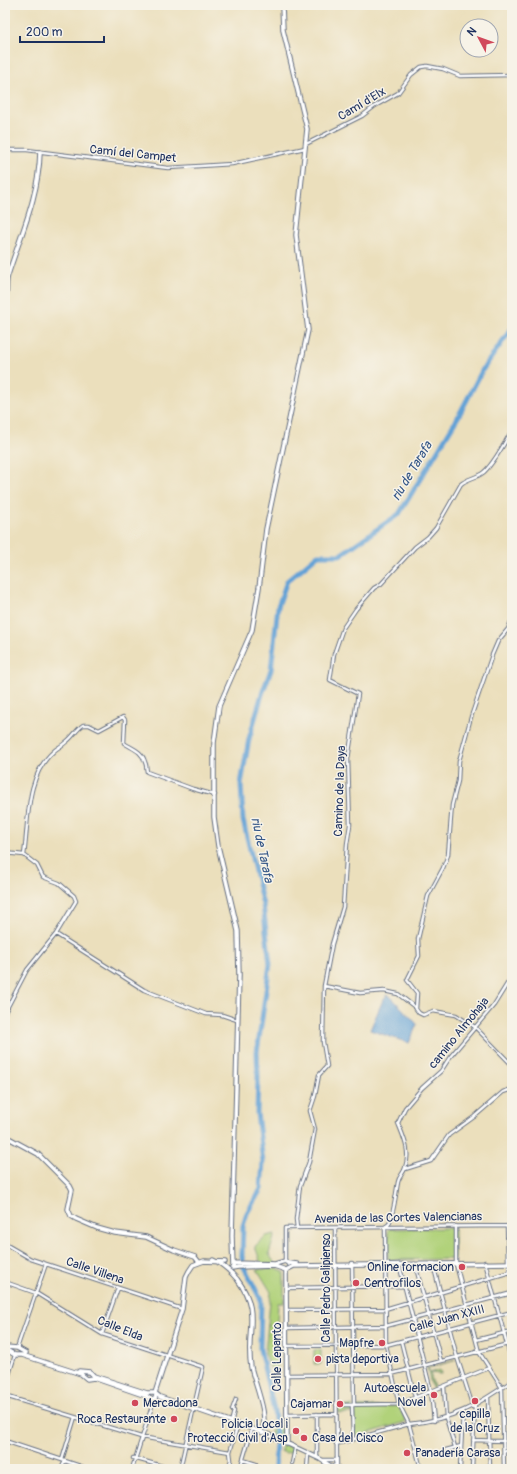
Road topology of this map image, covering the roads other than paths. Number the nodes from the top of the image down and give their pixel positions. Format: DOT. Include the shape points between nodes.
graph roads {
  1 [pos="282,5"];
  2 [pos="512,75"];
  3 [pos="306,146"];
  4 [pos="5,150"];
  5 [pos="40,152"];
  6 [pos="5,303"];
  7 [pos="512,430"];
  8 [pos="512,619"];
  9 [pos="215,795"];
  10 [pos="5,853"];
  11 [pos="24,855"];
  12 [pos="56,934"];
  13 [pos="512,976"];
  14 [pos="324,986"];
  15 [pos="416,1009"];
  16 [pos="5,1012"];
  17 [pos="237,1020"];
  18 [pos="475,1027"];
  19 [pos="512,1065"];
  20 [pos="512,1089"];
  21 [pos="5,1136"];
  22 [pos="405,1168"];
  23 [pos="456,1226"];
  24 [pos="507,1226"];
  25 [pos="512,1226"];
  26 [pos="385,1227"];
  27 [pos="297,1228"];
  28 [pos="335,1228"];
  29 [pos="5,1244"];
  30 [pos="199,1262"];
  31 [pos="486,1262"];
  32 [pos="510,1262"];
  33 [pos="456,1263"];
  34 [pos="46,1264"];
  35 [pos="335,1264"];
  36 [pos="352,1264"];
  37 [pos="385,1264"];
  38 [pos="399,1264"];
  39 [pos="415,1264"];
  40 [pos="433,1264"];
  41 [pos="229,1265"];
  42 [pos="285,1265"];
  43 [pos="510,1272"];
  44 [pos="512,1277"];
  45 [pos="490,1278"];
  46 [pos="5,1282"];
  47 [pos="385,1286"];
  48 [pos="405,1286"];
  49 [pos="462,1286"];
  50 [pos="335,1287"];
  51 [pos="352,1287"];
  52 [pos="118,1288"];
  53 [pos="286,1288"];
  54 [pos="36,1293"];
  55 [pos="440,1293"];
  56 [pos="512,1293"];
  57 [pos="495,1297"];
  58 [pos="424,1298"];
  59 [pos="409,1302"];
  60 [pos="467,1305"];
  61 [pos="386,1309"];
  62 [pos="182,1310"];
  63 [pos="287,1310"];
  64 [pos="335,1310"];
  65 [pos="353,1310"];
  66 [pos="445,1310"];
  67 [pos="512,1312"];
  68 [pos="429,1315"];
  69 [pos="500,1315"];
  70 [pos="413,1319"];
  71 [pos="472,1322"];
  72 [pos="386,1326"];
  73 [pos="336,1327"];
  74 [pos="354,1327"];
  75 [pos="287,1328"];
  76 [pos="450,1328"];
  77 [pos="512,1331"];
  78 [pos="433,1332"];
  79 [pos="504,1333"];
  80 [pos="102,1334"];
  81 [pos="417,1336"];
  82 [pos="476,1340"];
  83 [pos="401,1341"];
  84 [pos="512,1343"];
  85 [pos="336,1345"];
  86 [pos="354,1345"];
  87 [pos="386,1345"];
  88 [pos="507,1345"];
  89 [pos="287,1346"];
  90 [pos="5,1348"];
  91 [pos="16,1352"];
  92 [pos="479,1352"];
  93 [pos="167,1356"];
  94 [pos="457,1357"];
  95 [pos="441,1362"];
  96 [pos="512,1363"];
  97 [pos="425,1366"];
  98 [pos="489,1368"];
  99 [pos="408,1370"];
  100 [pos="86,1374"];
  101 [pos="336,1374"];
  102 [pos="354,1374"];
  103 [pos="392,1374"];
  104 [pos="287,1375"];
  105 [pos="91,1376"];
  106 [pos="464,1378"];
  107 [pos="512,1381"];
  108 [pos="444,1386"];
  109 [pos="5,1387"];
  110 [pos="502,1388"];
  111 [pos="431,1391"];
  112 [pos="5,1396"];
  113 [pos="153,1397"];
  114 [pos="416,1397"];
  115 [pos="488,1398"];
  116 [pos="236,1399"];
  117 [pos="399,1404"];
  118 [pos="336,1405"];
  119 [pos="353,1405"];
  120 [pos="474,1406"];
  121 [pos="194,1410"];
  122 [pos="463,1411"];
  123 [pos="317,1414"];
  124 [pos="336,1414"];
  125 [pos="288,1415"];
  126 [pos="75,1417"];
  127 [pos="446,1418"];
  128 [pos="434,1421"];
  129 [pos="231,1423"];
  130 [pos="409,1424"];
  131 [pos="238,1425"];
  132 [pos="252,1429"];
  133 [pos="260,1431"];
  134 [pos="265,1434"];
  135 [pos="141,1437"];
  136 [pos="353,1440"];
  137 [pos="473,1440"];
  138 [pos="489,1440"];
  139 [pos="5,1441"];
  140 [pos="504,1441"];
  141 [pos="287,1444"];
  142 [pos="336,1444"];
  143 [pos="186,1445"];
  144 [pos="461,1446"];
  145 [pos="454,1447"];
  146 [pos="512,1448"];
  147 [pos="295,1449"];
  148 [pos="446,1450"];
  149 [pos="230,1452"];
  150 [pos="504,1452"];
  151 [pos="308,1455"];
  152 [pos="134,1458"];
  153 [pos="318,1459"];
  154 [pos="333,1459"];
  155 [pos="64,1460"];
  156 [pos="242,1460"];
  157 [pos="292,1463"];
  158 [pos="336,1463"];
  159 [pos="256,1464"];
  160 [pos="330,1467"];
  161 [pos="61,1469"];
  162 [pos="89,1469"];
  163 [pos="131,1469"];
  164 [pos="173,1469"];
  165 [pos="180,1469"];
  166 [pos="228,1469"];
  167 [pos="240,1469"];
  168 [pos="306,1469"];
  169 [pos="421,1469"];
  170 [pos="460,1469"];
  171 [pos="472,1469"];
  172 [pos="490,1469"];
  173 [pos="504,1469"];
  1 -- 3 [label="main road" via="283,30 307,128"];
  2 -- 3 [label="street, Camí d'Elx" via="460,76 427,66 421,67 411,75 398,93"];
  3 -- 5 [label="street, Camí del Campet" via="232,164 176,168"];
  3 -- 9 [label="main road" via="296,235 308,330 266,529 252,630 219,706 214,743"];
  4 -- 5 [label="street, Camí del Campet"];
  5 -- 6 [label="main road" via="36,190 7,276"];
  7 -- 14 [label="street, Camino de la Daya" via="482,474 461,484 443,518 428,537 415,546 356,608 338,640 330,680 358,694 348,759 350,826 343,907 332,944"];
  8 -- 15 [label="street" via="492,655 459,761 458,781 450,817 448,855 428,896 418,939 419,956 407,980 417,992"];
  9 -- 11 [label="street" via="148,772 140,753 124,743 124,718 120,717 99,730 83,725 68,742 53,751 34,780"];
  9 -- 17 [label="main road" via="214,817 218,846 238,931"];
  10 -- 11 [label="street"];
  11 -- 12 [label="street" via="37,865 43,877 59,883 76,898 75,905"];
  12 -- 16 [label="street" via="28,970"];
  12 -- 17 [label="street" via="144,990 206,1014 222,1015"];
  13 -- 18 [label="street, camino Almohaja" via="494,1005"];
  14 -- 15 [label="street" via="360,994 384,991 398,994"];
  14 -- 27 [label="street, Camino de la Daya" via="323,1042 327,1066 319,1075 310,1111 315,1130 309,1162 300,1186"];
  15 -- 18 [label="street" via="423,1015 433,1011 456,1015"];
  17 -- 41 [label="main road" via="232,1236"];
  18 -- 19 [label="street"];
  18 -- 22 [label="street, camino Almohaja" via="442,1071 422,1088 405,1108 398,1123 407,1149"];
  20 -- 22 [label="street" via="500,1094 449,1135 431,1161"];
  21 -- 30 [label="main road" via="38,1154 70,1186 72,1190 68,1209 71,1216 97,1228 146,1237 195,1257"];
  22 -- 26 [label="street, camino Almohaja" via="398,1180 396,1205 389,1224"];
  23 -- 24 [label="street, Avenida de las Cortes Valencianas"];
  23 -- 26 [label="street, Avenida de las Cortes Valencianas"];
  23 -- 33 [label="street"];
  24 -- 25 [label="street, Avenida de las Cortes Valencianas"];
  24 -- 32 [label="street"];
  26 -- 28 [label="street, Avenida de las Cortes Valencianas"];
  26 -- 37 [label="street"];
  27 -- 28 [label="street, Avenida de las Cortes Valencianas"];
  27 -- 42 [label="street, Avenida de las Cortes Valencianas" via="285,1228"];
  28 -- 35 [label="street, Calle Pedro Galipienso"];
  29 -- 34 [label="street, Calle Villena"];
  30 -- 41 [label="main road" via="214,1260"];
  30 -- 62 [label="main road" via="193,1265 186,1277"];
  31 -- 32 [label="main road"];
  31 -- 33 [label="main road"];
  31 -- 45 [label="street"];
  32 -- 43 [label="street"];
  33 -- 37 [label="main road"];
  33 -- 40 [label="main road"];
  33 -- 49 [label="street"];
  34 -- 52 [label="street, Calle Villena"];
  34 -- 54 [label="street"];
  35 -- 36 [label="main road"];
  35 -- 42 [label="main road"];
  35 -- 50 [label="street, Calle Pedro Galipienso"];
  36 -- 37 [label="main road"];
  36 -- 51 [label="street"];
  37 -- 38 [label="main road"];
  37 -- 47 [label="street"];
  38 -- 39 [label="main road"];
  38 -- 48 [label="street"];
  39 -- 40 [label="main road"];
  39 -- 58 [label="street"];
  40 -- 55 [label="street"];
  41 -- 42 [label="main road"];
  41 -- 133 [label="main road" via="251,1304 250,1359 262,1403 263,1426"];
  41 -- 134 [label="main road" via="252,1304 252,1366 264,1403"];
  42 -- 53 [label="main road, Calle Lepanto"];
  43 -- 44 [label="street"];
  43 -- 45 [label="street"];
  45 -- 49 [label="street"];
  45 -- 57 [label="street"];
  46 -- 54 [label="street, Calle Elda"];
  47 -- 48 [label="street"];
  47 -- 51 [label="street"];
  47 -- 61 [label="street"];
  48 -- 59 [label="street"];
  49 -- 55 [label="street"];
  49 -- 60 [label="street"];
  50 -- 51 [label="street"];
  50 -- 53 [label="street"];
  50 -- 64 [label="street, Calle Pedro Galipienso"];
  51 -- 65 [label="street"];
  52 -- 62 [label="street, Calle Villena"];
  52 -- 80 [label="street"];
  53 -- 63 [label="main road, Calle Lepanto"];
  54 -- 80 [label="street, Calle Elda"];
  54 -- 91 [label="street"];
  55 -- 58 [label="street"];
  55 -- 66 [label="street"];
  56 -- 57 [label="street"];
  57 -- 60 [label="street"];
  57 -- 69 [label="street"];
  58 -- 59 [label="street"];
  58 -- 68 [label="street"];
  59 -- 61 [label="street"];
  59 -- 70 [label="street"];
  60 -- 66 [label="street"];
  60 -- 71 [label="street"];
  61 -- 65 [label="street"];
  61 -- 72 [label="street"];
  62 -- 93 [label="main road"];
  63 -- 64 [label="street"];
  63 -- 75 [label="main road, Calle Lepanto"];
  64 -- 65 [label="street"];
  64 -- 73 [label="street, Calle Pedro Galipienso"];
  65 -- 74 [label="street"];
  66 -- 68 [label="street"];
  66 -- 76 [label="street"];
  67 -- 69 [label="street, Calle Juan XXIII"];
  68 -- 70 [label="street"];
  68 -- 78 [label="street"];
  69 -- 71 [label="street, Calle Juan XXIII"];
  69 -- 79 [label="street"];
  70 -- 72 [label="street"];
  70 -- 81 [label="street"];
  71 -- 76 [label="street, Calle Juan XXIII"];
  71 -- 82 [label="street"];
  72 -- 74 [label="street"];
  72 -- 87 [label="street"];
  73 -- 74 [label="street"];
  73 -- 75 [label="street"];
  73 -- 85 [label="street, Calle Pedro Galipienso"];
  74 -- 86 [label="street"];
  75 -- 89 [label="main road, Calle Lepanto"];
  76 -- 78 [label="street, Calle Juan XXIII"];
  76 -- 94 [label="street"];
  77 -- 79 [label="street"];
  78 -- 81 [label="street, Calle Juan XXIII"];
  78 -- 95 [label="street"];
  79 -- 82 [label="street"];
  79 -- 88 [label="street"];
  80 -- 93 [label="street, Calle Elda"];
  81 -- 83 [label="street, Calle Juan XXIII"];
  81 -- 97 [label="street"];
  82 -- 92 [label="street"];
  83 -- 87 [label="street, Calle Juan XXIII"];
  83 -- 99 [label="street"];
  84 -- 88 [label="street"];
  85 -- 86 [label="street, Calle Juan XXIII"];
  85 -- 89 [label="street, Calle Juan XXIII"];
  85 -- 101 [label="street, Calle Pedro Galipienso"];
  86 -- 87 [label="street, Calle Juan XXIII"];
  86 -- 102 [label="street"];
  87 -- 103 [label="street"];
  88 -- 92 [label="street"];
  88 -- 96 [label="street"];
  89 -- 104 [label="main road, Calle Lepanto"];
  90 -- 91 [label="main road"];
  91 -- 100 [label="main road"];
  91 -- 109 [label="street"];
  92 -- 94 [label="street"];
  92 -- 98 [label="street"];
  93 -- 113 [label="main road"];
  93 -- 121 [label="street, Calle Elda" via="203,1367"];
  94 -- 95 [label="street"];
  94 -- 106 [label="street"];
  95 -- 97 [label="street"];
  97 -- 99 [label="street"];
  97 -- 111 [label="street"];
  98 -- 106 [label="street"];
  98 -- 110 [label="street"];
  99 -- 103 [label="street"];
  99 -- 114 [label="street"];
  100 -- 105 [label="main road"];
  100 -- 105 [label="main road" via="90,1372"];
  101 -- 102 [label="street"];
  101 -- 104 [label="street"];
  101 -- 118 [label="street, Calle Pedro Galipienso"];
  102 -- 103 [label="street"];
  102 -- 119 [label="street"];
  103 -- 117 [label="street"];
  104 -- 125 [label="main road, Calle Lepanto"];
  105 -- 113 [label="main road"];
  106 -- 108 [label="street"];
  106 -- 120 [label="street"];
  107 -- 110 [label="street"];
  108 -- 111 [label="street"];
  108 -- 127 [label="street"];
  110 -- 115 [label="street"];
  110 -- 140 [label="street"];
  111 -- 114 [label="street"];
  111 -- 128 [label="street"];
  112 -- 126 [label="street"];
  113 -- 121 [label="main road"];
  113 -- 135 [label="street"];
  114 -- 117 [label="street"];
  115 -- 120 [label="street"];
  115 -- 138 [label="street"];
  116 -- 129 [label="street"];
  117 -- 119 [label="street"];
  117 -- 130 [label="street"];
  118 -- 119 [label="street"];
  118 -- 124 [label="street, Calle Pedro Galipienso"];
  119 -- 136 [label="street"];
  120 -- 122 [label="street"];
  120 -- 137 [label="street"];
  121 -- 129 [label="main road"];
  121 -- 143 [label="street"];
  122 -- 127 [label="street"];
  122 -- 144 [label="street"];
  123 -- 124 [label="street"];
  123 -- 125 [label="street"];
  123 -- 153 [label="street"];
  124 -- 142 [label="street, Calle Pedro Galipienso"];
  125 -- 141 [label="main road, Calle Lepanto"];
  126 -- 135 [label="street"];
  126 -- 155 [label="street"];
  127 -- 128 [label="street"];
  127 -- 145 [label="street"];
  128 -- 130 [label="street"];
  129 -- 131 [label="main road"];
  130 -- 136 [label="street"];
  130 -- 169 [label="street"];
  131 -- 132 [label="main road"];
  131 -- 149 [label="street"];
  132 -- 133 [label="main road"];
  132 -- 134 [label="main road"];
  132 -- 156 [label="street"];
  133 -- 134 [label="main road"];
  134 -- 141 [label="main road"];
  135 -- 143 [label="street"];
  135 -- 152 [label="street"];
  136 -- 142 [label="street"];
  137 -- 138 [label="street"];
  137 -- 171 [label="street"];
  138 -- 140 [label="street"];
  138 -- 172 [label="street"];
  139 -- 155 [label="street"];
  140 -- 150 [label="street"];
  141 -- 147 [label="main road"];
  141 -- 153 [label="main road"];
  142 -- 158 [label="street, Calle Pedro Galipienso"];
  143 -- 149 [label="street"];
  143 -- 165 [label="street"];
  144 -- 145 [label="street"];
  144 -- 170 [label="street"];
  145 -- 148 [label="street"];
  146 -- 150 [label="street"];
  147 -- 151 [label="main road"];
  147 -- 157 [label="street"];
  149 -- 166 [label="street"];
  150 -- 173 [label="street"];
  151 -- 160 [label="main road"];
  151 -- 168 [label="street"];
  152 -- 163 [label="street"];
  152 -- 164 [label="street"];
  153 -- 154 [label="street"];
  153 -- 160 [label="main road"];
  154 -- 158 [label="street"];
  154 -- 160 [label="street"];
  155 -- 161 [label="street"];
  155 -- 162 [label="street"];
  156 -- 159 [label="street"];
  156 -- 167 [label="street"];
  158 -- 160 [label="street"];
}
